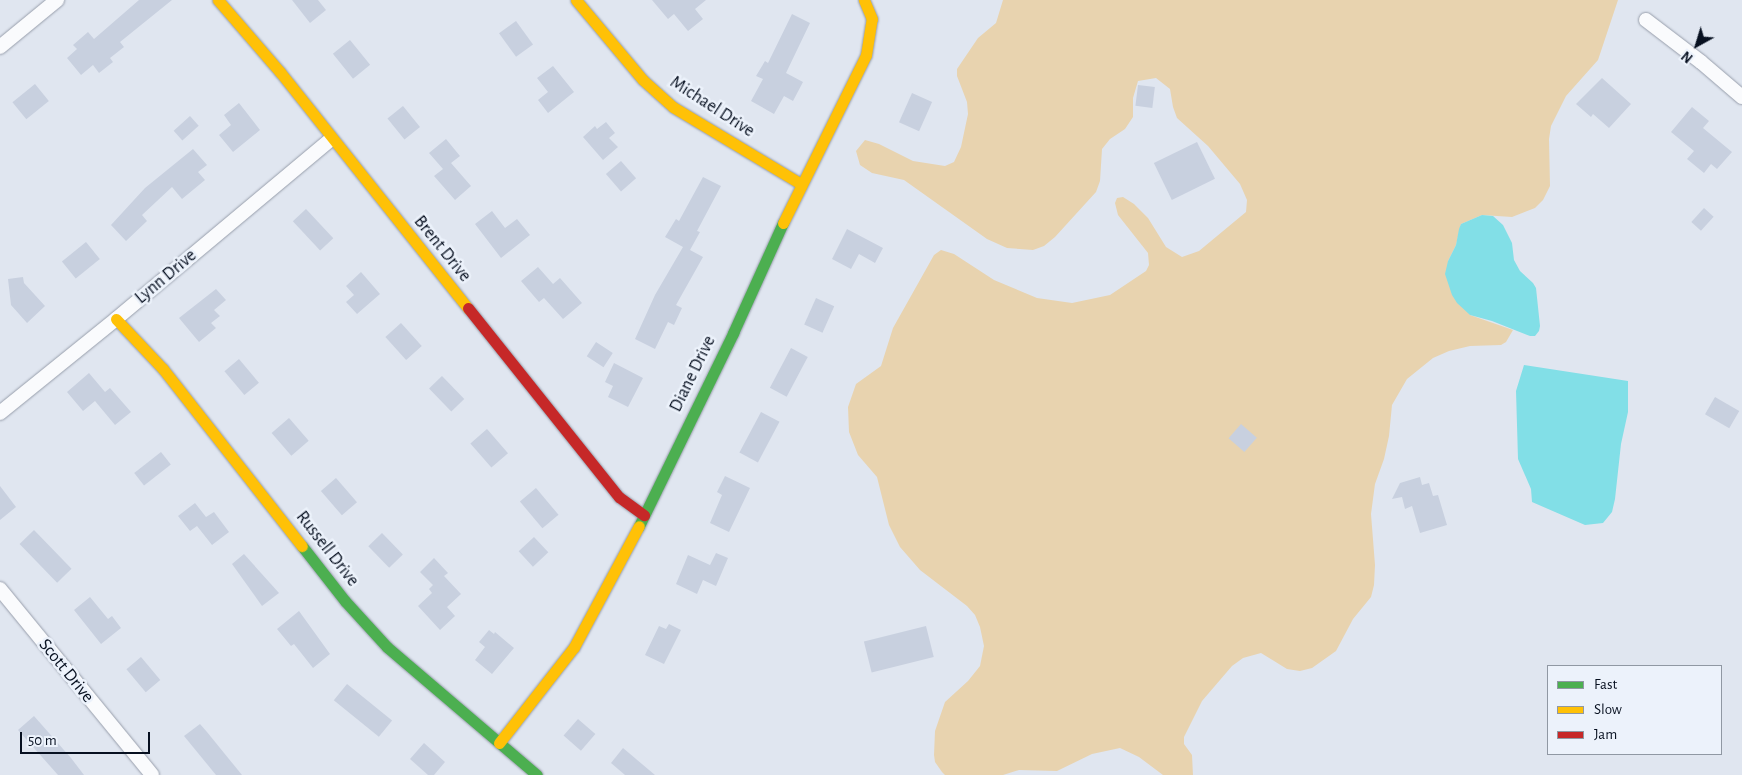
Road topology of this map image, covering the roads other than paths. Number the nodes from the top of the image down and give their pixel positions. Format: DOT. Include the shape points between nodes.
graph roads {
  1 [pos="57,0"];
  2 [pos="218,0"];
  3 [pos="576,0"];
  4 [pos="864,0"];
  5 [pos="1646,20"];
  6 [pos="0,47"];
  7 [pos="1742,97"];
  8 [pos="330,139"];
  9 [pos="801,184"];
  10 [pos="116,319"];
  11 [pos="0,412"];
  12 [pos="644,515"];
  13 [pos="0,589"];
  14 [pos="499,743"];
  15 [pos="152,775"];
  16 [pos="537,775"];
  1 -- 6 [label="street"];
  2 -- 8 [label="street, Brent Drive" via="280,72"];
  3 -- 9 [label="street, Michael Drive" via="643,80 672,107"];
  4 -- 9 [label="street, Diane Drive" via="872,20 866,55"];
  5 -- 7 [label="street"];
  8 -- 10 [label="street, Lynn Drive"];
  8 -- 12 [label="street, Brent Drive" via="619,496"];
  9 -- 12 [label="street, Diane Drive"];
  10 -- 11 [label="street, Lynn Drive"];
  10 -- 14 [label="street, Russell Drive" via="164,369 345,601 387,647"];
  12 -- 14 [label="street, Diane Drive" via="574,647"];
  13 -- 15 [label="street, Scott Drive"];
  14 -- 16 [label="street, Russell Drive"];
}
